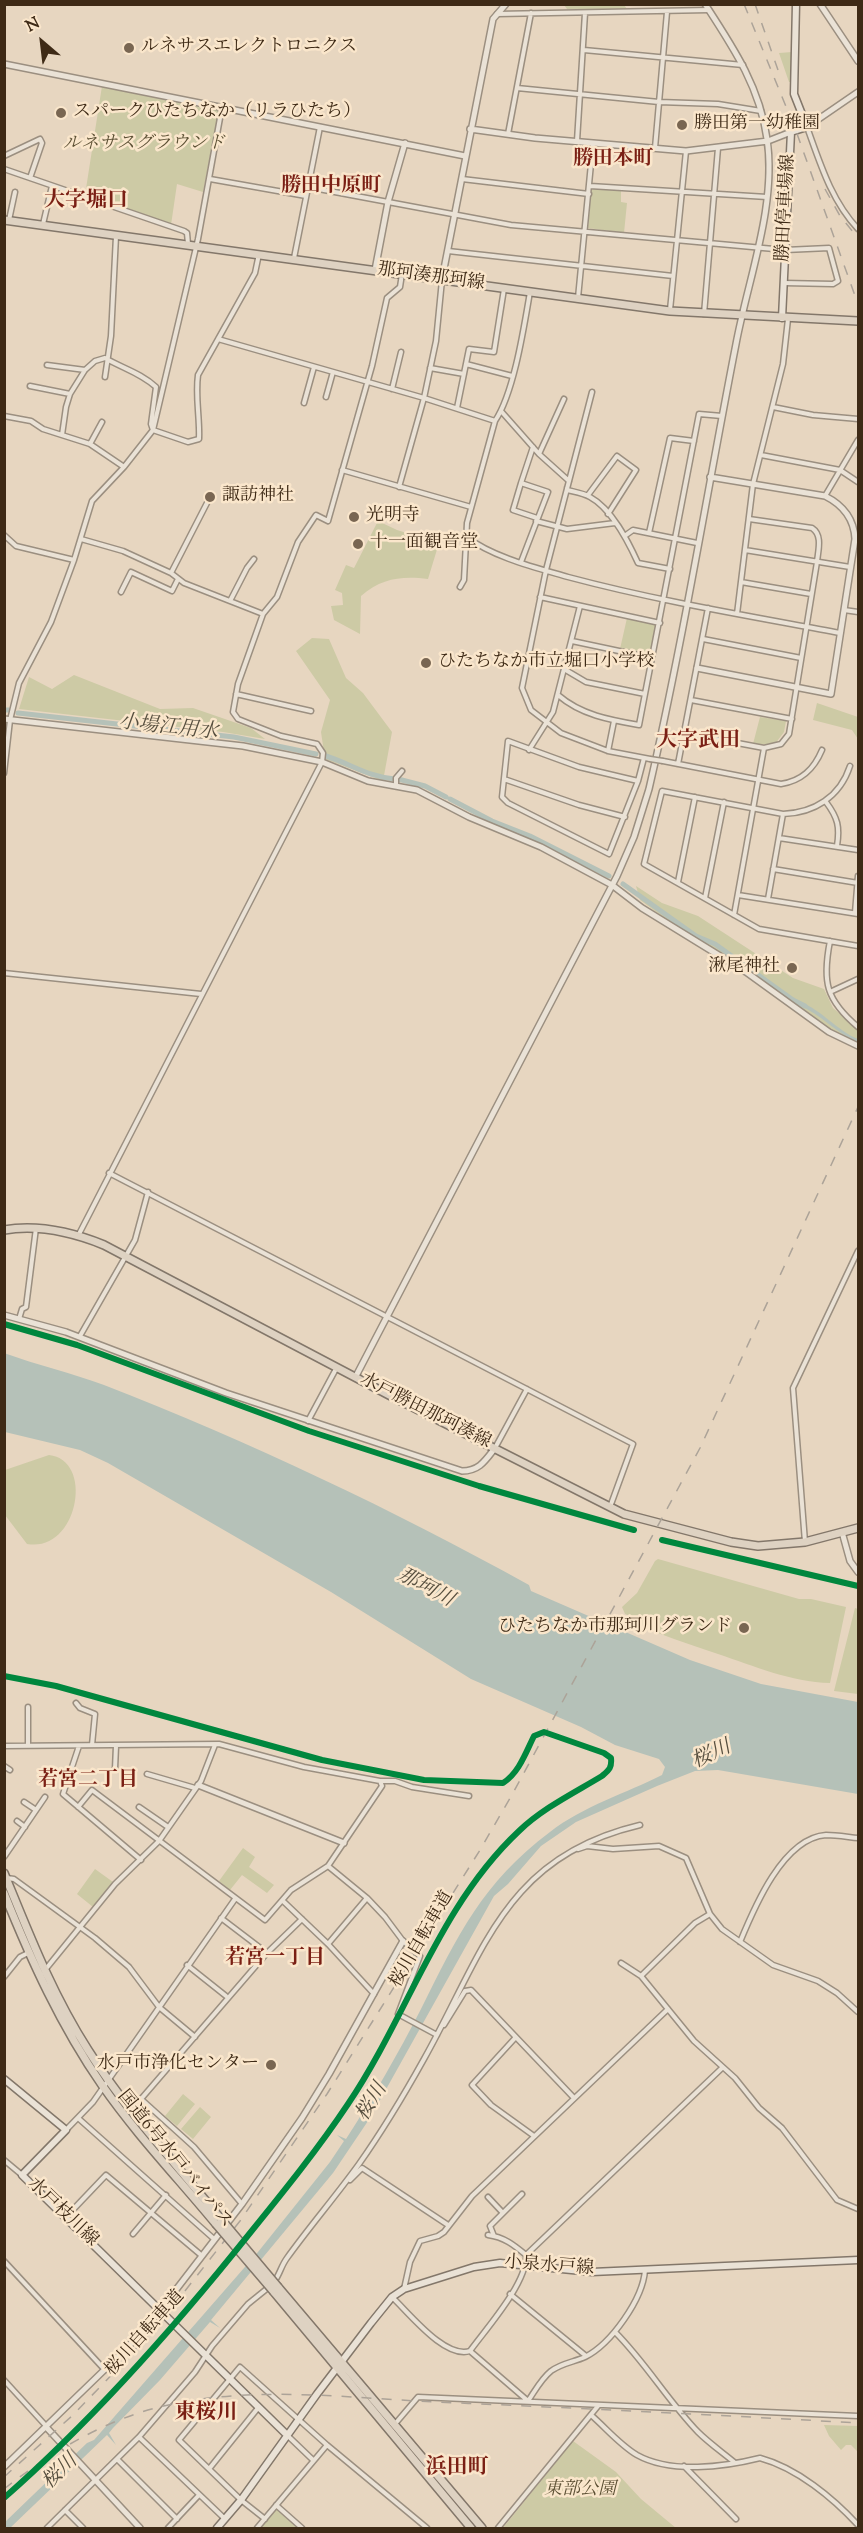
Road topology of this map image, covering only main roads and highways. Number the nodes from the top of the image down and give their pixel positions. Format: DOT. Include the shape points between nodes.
graph roads {
  1 [pos="796,4"];
  2 [pos="7,220"];
  3 [pos="785,318"];
  4 [pos="858,321"];
  5 [pos="4,1230"];
  6 [pos="858,1528"];
  7 [pos="6,1875"];
  8 [pos="4,1893"];
  9 [pos="4,2079"];
  10 [pos="218,2221"];
  11 [pos="858,2260"];
  12 [pos="276,2289"];
  13 [pos="341,2361"];
  14 [pos="336,2368"];
  15 [pos="287,2435"];
  16 [pos="217,2529"];
  17 [pos="471,2529"];
  18 [pos="482,2529"];
  1 -- 3 [label="main road, 勝田停車場線" via="794,94 807,127 791,132"];
  2 -- 3 [label="main road, 那珂湊那珂線" via="670,311"];
  3 -- 4 [label="main road, 那珂湊那珂線"];
  5 -- 6 [label="main road, 水戸勝田那珂湊線" via="36,1228 104,1245 610,1508 637,1518 731,1542 771,1546"];
  7 -- 10 [label="main road, 国道6号水戸バイパス" via="44,1971 75,2028 130,2108"];
  8 -- 10 [label="main road, 国道6号水戸バイパス" via="64,2025 103,2087"];
  9 -- 15 [label="main road, 水戸枝川線" via="66,2130 22,2175"];
  10 -- 12 [label="main road, 国道6号水戸バイパス, bridge"];
  11 -- 13 [label="main road, 小泉水戸線" via="592,2272 506,2263 480,2265 404,2289 392,2297"];
  12 -- 13 [label="main road, 国道6号水戸バイパス"];
  12 -- 14 [label="main road, 国道6号水戸バイパス"];
  13 -- 14 [label="main road, 小泉水戸線"];
  13 -- 18 [label="main road, 国道6号水戸バイパス"];
  14 -- 15 [label="main road, 小泉水戸線"];
  14 -- 17 [label="main road, 国道6号水戸バイパス"];
  15 -- 16 [label="main road, 小泉水戸線"];
}
